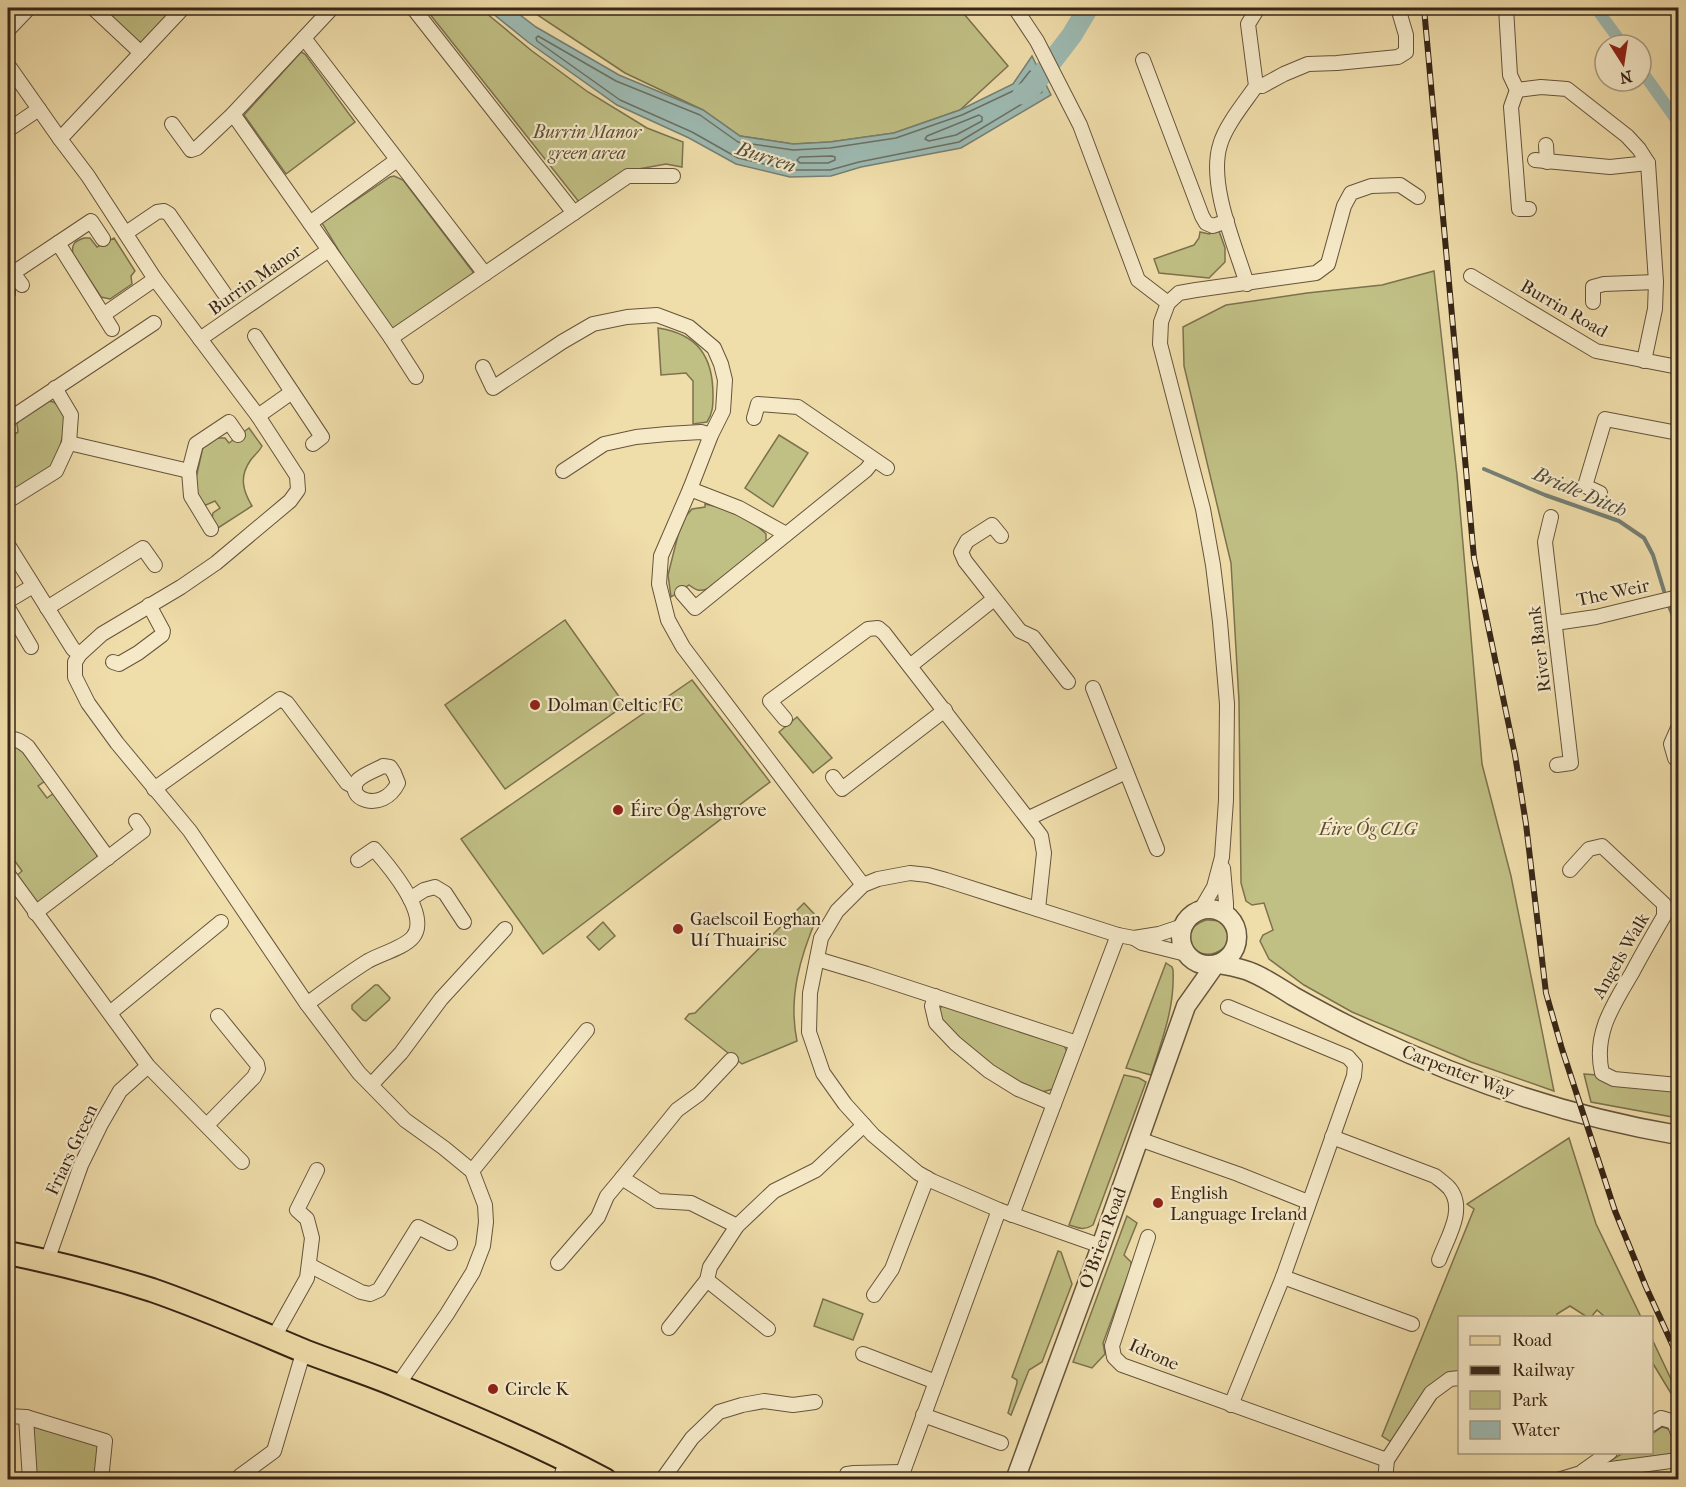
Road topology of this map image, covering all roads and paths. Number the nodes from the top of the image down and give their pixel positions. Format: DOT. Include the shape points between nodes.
graph roads {
  1 [pos="29,8"];
  2 [pos="93,8"];
  3 [pos="183,8"];
  4 [pos="332,8"];
  5 [pos="413,8"];
  6 [pos="1015,8"];
  7 [pos="1258,8"];
  8 [pos="1398,8"];
  9 [pos="1506,8"];
  10 [pos="8,30"];
  11 [pos="304,38"];
  12 [pos="141,53"];
  13 [pos="1143,60"];
  14 [pos="8,65"];
  15 [pos="1256,86"];
  16 [pos="1517,90"];
  17 [pos="39,109"];
  18 [pos="233,114"];
  19 [pos="172,124"];
  20 [pos="8,130"];
  21 [pos="60,139"];
  22 [pos="1546,145"];
  23 [pos="397,160"];
  24 [pos="1648,164"];
  25 [pos="673,176"];
  26 [pos="1418,196"];
  27 [pos="1529,209"];
  28 [pos="574,213"];
  29 [pos="1227,221"];
  30 [pos="310,223"];
  31 [pos="126,232"];
  32 [pos="103,239"];
  33 [pos="58,243"];
  34 [pos="329,250"];
  35 [pos="485,273"];
  36 [pos="1471,276"];
  37 [pos="155,279"];
  38 [pos="1656,282"];
  39 [pos="1247,284"];
  40 [pos="22,285"];
  41 [pos="224,292"];
  42 [pos="1593,302"];
  43 [pos="1168,303"];
  44 [pos="103,315"];
  45 [pos="154,323"];
  46 [pos="112,329"];
  47 [pos="255,336"];
  48 [pos="390,338"];
  49 [pos="200,339"];
  50 [pos="1644,361"];
  51 [pos="483,367"];
  52 [pos="1678,367"];
  53 [pos="416,377"];
  54 [pos="55,388"];
  55 [pos="292,392"];
  56 [pos="258,416"];
  57 [pos="754,418"];
  58 [pos="8,420"];
  59 [pos="1678,433"];
  60 [pos="238,435"];
  61 [pos="711,435"];
  62 [pos="69,443"];
  63 [pos="313,444"];
  64 [pos="874,460"];
  65 [pos="887,468"];
  66 [pos="189,471"];
  67 [pos="563,471"];
  68 [pos="690,489"];
  69 [pos="1600,493"];
  70 [pos="8,501"];
  71 [pos="1551,517"];
  72 [pos="211,529"];
  73 [pos="786,534"];
  74 [pos="1001,536"];
  75 [pos="8,545"];
  76 [pos="155,565"];
  77 [pos="33,586"];
  78 [pos="682,593"];
  79 [pos="1678,597"];
  80 [pos="994,599"];
  81 [pos="8,601"];
  82 [pos="149,605"];
  83 [pos="8,608"];
  84 [pos="47,608"];
  85 [pos="1555,623"];
  86 [pos="32,647"];
  87 [pos="80,654"];
  88 [pos="113,662"];
  89 [pos="910,666"];
  90 [pos="1068,682"];
  91 [pos="1093,688"];
  92 [pos="945,710"];
  93 [pos="785,719"];
  94 [pos="1678,728"];
  95 [pos="8,740"];
  96 [pos="1678,762"];
  97 [pos="1557,765"];
  98 [pos="1126,772"];
  99 [pos="833,777"];
  100 [pos="355,786"];
  101 [pos="154,789"];
  102 [pos="1029,819"];
  103 [pos="136,821"];
  104 [pos="1157,849"];
  105 [pos="1222,857"];
  106 [pos="108,858"];
  107 [pos="358,860"];
  108 [pos="1570,870"];
  109 [pos="8,874"];
  110 [pos="863,885"];
  111 [pos="410,899"];
  112 [pos="1038,909"];
  113 [pos="1200,911"];
  114 [pos="35,913"];
  115 [pos="1226,915"];
  116 [pos="221,922"];
  117 [pos="464,922"];
  118 [pos="1183,926"];
  119 [pos="505,929"];
  120 [pos="1118,935"];
  121 [pos="1134,938"];
  122 [pos="1237,938"];
  123 [pos="1187,955"];
  124 [pos="816,959"];
  125 [pos="1216,964"];
  126 [pos="1252,972"];
  127 [pos="935,996"];
  128 [pos="1191,997"];
  129 [pos="307,1004"];
  130 [pos="1228,1007"];
  131 [pos="110,1013"];
  132 [pos="218,1016"];
  133 [pos="588,1030"];
  134 [pos="1077,1043"];
  135 [pos="731,1060"];
  136 [pos="148,1066"];
  137 [pos="371,1085"];
  138 [pos="1678,1085"];
  139 [pos="1054,1104"];
  140 [pos="207,1125"];
  141 [pos="864,1125"];
  142 [pos="1678,1135"];
  143 [pos="1332,1137"];
  144 [pos="1139,1139"];
  145 [pos="242,1162"];
  146 [pos="317,1170"];
  147 [pos="472,1171"];
  148 [pos="622,1178"];
  149 [pos="927,1178"];
  150 [pos="1308,1202"];
  151 [pos="1006,1213"];
  152 [pos="737,1226"];
  153 [pos="1148,1237"];
  154 [pos="450,1243"];
  155 [pos="1101,1246"];
  156 [pos="8,1253"];
  157 [pos="1439,1260"];
  158 [pos="47,1261"];
  159 [pos="558,1263"];
  160 [pos="309,1265"];
  161 [pos="1282,1277"];
  162 [pos="707,1280"];
  163 [pos="874,1295"];
  164 [pos="1412,1324"];
  165 [pos="669,1328"];
  166 [pos="768,1329"];
  167 [pos="274,1337"];
  168 [pos="304,1350"];
  169 [pos="863,1354"];
  170 [pos="1458,1378"];
  171 [pos="936,1382"];
  172 [pos="397,1386"];
  173 [pos="815,1402"];
  174 [pos="1231,1405"];
  175 [pos="923,1415"];
  176 [pos="8,1416"];
  177 [pos="26,1417"];
  178 [pos="1653,1423"];
  179 [pos="1678,1433"];
  180 [pos="1001,1443"];
  181 [pos="1607,1454"];
  182 [pos="1387,1460"];
  183 [pos="1678,1460"];
  184 [pos="564,1469"];
  185 [pos="1581,1473"];
  186 [pos="901,1476"];
  187 [pos="665,1478"];
  188 [pos="30,1479"];
  189 [pos="101,1479"];
  190 [pos="239,1479"];
  191 [pos="605,1479"];
  192 [pos="845,1479"];
  193 [pos="1015,1479"];
  194 [pos="1385,1479"];
  195 [pos="1558,1479"];
  1 -- 10 [label="street"];
  2 -- 12 [label="street"];
  3 -- 12 [label="street"];
  4 -- 11 [label="street"];
  5 -- 28 [label="street"];
  6 -- 43 [label="street" via="1037,41 1080,124 1138,280"];
  7 -- 15 [label="street" via="1248,24"];
  8 -- 15 [label="street" via="1406,35 1406,52 1398,57 1308,64"];
  9 -- 16 [label="street" via="1510,75"];
  11 -- 18 [label="street"];
  11 -- 23 [label="street"];
  12 -- 21 [label="street"];
  13 -- 29 [label="street" via="1202,216 1213,226"];
  14 -- 17 [label="street"];
  15 -- 29 [label="street" via="1220,143 1216,168"];
  16 -- 24 [label="street" via="1567,89 1627,136"];
  16 -- 27 [label="street" via="1511,107 1519,209"];
  17 -- 20 [label="street"];
  17 -- 21 [label="street"];
  18 -- 19 [label="street" via="198,148 191,150"];
  18 -- 30 [label="street"];
  21 -- 31 [label="street"];
  22 -- 24 [label="street" via="1541,161 1610,167"];
  23 -- 30 [label="street"];
  23 -- 35 [label="street"];
  24 -- 38 [label="street"];
  25 -- 28 [label="street" via="628,176"];
  26 -- 39 [label="street" via="1400,185 1371,186 1351,194 1328,264 1316,273"];
  28 -- 35 [label="street"];
  29 -- 39 [label="street"];
  30 -- 34 [label="street"];
  31 -- 37 [label="street"];
  31 -- 41 [label="street, Burrin Manor" via="157,212 169,214"];
  32 -- 33 [label="street" via="91,220"];
  33 -- 40 [label="street" via="13,273"];
  33 -- 44 [label="street"];
  34 -- 48 [label="street"];
  34 -- 49 [label="street, Burrin Manor"];
  35 -- 48 [label="street"];
  36 -- 50 [label="street, Burrin Road" via="1596,351"];
  37 -- 44 [label="street"];
  37 -- 49 [label="street"];
  38 -- 42 [label="street" via="1593,287"];
  38 -- 50 [label="street" via="1655,309"];
  39 -- 43 [label="street" via="1179,293"];
  43 -- 105 [label="street" via="1161,322 1160,344 1203,509 1220,622 1228,733"];
  44 -- 46 [label="street"];
  45 -- 54 [label="street"];
  47 -- 55 [label="street"];
  48 -- 53 [label="street"];
  49 -- 56 [label="street"];
  50 -- 52 [label="street, Burrin Road"];
  51 -- 61 [label="street" via="494,388 593,324 657,315 689,327 714,348 725,380 723,411"];
  54 -- 58 [label="street"];
  54 -- 62 [label="street" via="71,416"];
  55 -- 56 [label="street"];
  55 -- 63 [label="street" via="322,437"];
  56 -- 82 [label="street" via="297,476 298,490 278,512 216,563"];
  57 -- 64 [label="street" via="758,404 798,407"];
  59 -- 69 [label="street" via="1605,419 1585,486"];
  60 -- 66 [label="street" via="229,422 196,444"];
  61 -- 67 [label="street" via="667,434 604,444"];
  61 -- 68 [label="street"];
  62 -- 66 [label="street"];
  62 -- 70 [label="street" via="56,471"];
  64 -- 65 [label="street"];
  64 -- 73 [label="street"];
  66 -- 72 [label="street" via="191,496"];
  68 -- 73 [label="street" via="739,508"];
  68 -- 110 [label="street" via="661,556 659,584 668,620 683,647"];
  71 -- 85 [label="street, River Bank" via="1545,542"];
  73 -- 78 [label="street" via="694,608"];
  74 -- 80 [label="street" via="992,525 967,541 961,552"];
  75 -- 77 [label="street"];
  76 -- 84 [label="street" via="143,548"];
  77 -- 81 [label="street"];
  77 -- 84 [label="street"];
  79 -- 85 [label="street, The Weir"];
  80 -- 89 [label="street"];
  80 -- 90 [label="street" via="1020,631 1033,637"];
  82 -- 87 [label="street" via="102,634"];
  82 -- 88 [label="street" via="162,635 119,664"];
  83 -- 86 [label="street"];
  84 -- 87 [label="street"];
  85 -- 97 [label="street, River Bank" via="1571,763"];
  87 -- 101 [label="street" via="75,662 75,677 88,703"];
  89 -- 92 [label="street"];
  89 -- 93 [label="street" via="875,622 770,701"];
  91 -- 98 [label="street"];
  92 -- 99 [label="street" via="842,789"];
  92 -- 102 [label="street"];
  94 -- 96 [label="street" via="1671,744"];
  95 -- 106 [label="street" via="20,741 27,747"];
  98 -- 102 [label="street"];
  98 -- 104 [label="street"];
  100 -- 101 [label="street" via="347,783 280,699"];
  101 -- 129 [label="street" via="190,831"];
  102 -- 112 [label="street" via="1041,836 1044,853"];
  103 -- 106 [label="street" via="143,831"];
  105 -- 113 [label="street" via="1214,887"];
  105 -- 115 [label="street"];
  106 -- 114 [label="street"];
  107 -- 111 [label="street" via="374,849"];
  108 -- 138 [label="street, Angels Walk" via="1589,849 1602,846 1664,904 1664,916 1608,1013 1599,1059 1602,1072 1614,1079"];
  109 -- 114 [label="street"];
  110 -- 112 [label="street" via="910,873 928,875"];
  110 -- 124 [label="street" via="837,911 821,938"];
  111 -- 117 [label="street" via="435,887 445,892"];
  111 -- 129 [label="street" via="418,922 411,939 353,971"];
  112 -- 120 [label="street"];
  113 -- 115 [label="street" via="1214,910"];
  113 -- 118 [label="street"];
  114 -- 131 [label="street"];
  115 -- 122 [label="street"];
  116 -- 131 [label="street"];
  118 -- 121 [label="street"];
  118 -- 123 [label="street" via="1181,940"];
  119 -- 137 [label="street"];
  120 -- 121 [label="street"];
  120 -- 134 [label="street"];
  121 -- 123 [label="street"];
  122 -- 125 [label="street" via="1229,957"];
  122 -- 126 [label="street"];
  123 -- 125 [label="street" via="1200,964"];
  123 -- 128 [label="street, O'Brien Road"];
  124 -- 127 [label="street"];
  124 -- 141 [label="street" via="809,1032 824,1073"];
  125 -- 126 [label="street, Carpenter Way"];
  125 -- 128 [label="street, O'Brien Road"];
  126 -- 142 [label="street, Carpenter Way" via="1363,1033 1462,1076 1566,1110"];
  127 -- 134 [label="street"];
  127 -- 139 [label="street" via="932,1006 936,1023 955,1043 1017,1089"];
  128 -- 144 [label="street, O'Brien Road"];
  129 -- 137 [label="street"];
  130 -- 143 [label="street" via="1348,1057 1355,1065"];
  131 -- 136 [label="street"];
  132 -- 140 [label="street" via="258,1069"];
  133 -- 147 [label="street"];
  134 -- 139 [label="street"];
  135 -- 148 [label="street" via="699,1094 677,1110"];
  136 -- 140 [label="street"];
  136 -- 158 [label="street, Friars Green" via="120,1091 101,1124 81,1165"];
  137 -- 147 [label="street" via="405,1120"];
  139 -- 151 [label="street"];
  140 -- 145 [label="street"];
  141 -- 149 [label="street"];
  141 -- 152 [label="street" via="816,1170 774,1191"];
  143 -- 150 [label="street"];
  143 -- 157 [label="street" via="1435,1176 1449,1187 1455,1197 1457,1215"];
  144 -- 150 [label="street"];
  144 -- 155 [label="street, O'Brien Road"];
  146 -- 160 [label="street" via="297,1210 307,1219 312,1238"];
  147 -- 172 [label="street" via="484,1205 483,1246 473,1272"];
  148 -- 152 [label="street" via="658,1201 691,1203"];
  148 -- 159 [label="street" via="607,1196 598,1217"];
  149 -- 151 [label="street"];
  149 -- 163 [label="street" via="892,1269"];
  150 -- 161 [label="street"];
  151 -- 155 [label="street"];
  151 -- 171 [label="street"];
  152 -- 162 [label="street" via="710,1267"];
  153 -- 174 [label="street, Idrone" via="1112,1346 1114,1357 1122,1365"];
  154 -- 160 [label="street" via="418,1227 379,1290 370,1294"];
  155 -- 193 [label="street, O'Brien Road"];
  156 -- 158 [label="main road"];
  158 -- 167 [label="main road" via="153,1291"];
  160 -- 167 [label="street" via="307,1278"];
  161 -- 164 [label="street"];
  161 -- 174 [label="street"];
  162 -- 165 [label="street"];
  162 -- 166 [label="street"];
  167 -- 168 [label="main road"];
  168 -- 172 [label="main road"];
  168 -- 190 [label="street" via="274,1451"];
  169 -- 171 [label="street"];
  170 -- 182 [label="street" via="1431,1392"];
  171 -- 175 [label="street"];
  172 -- 184 [label="main road"];
  173 -- 187 [label="street" via="793,1405 764,1401 719,1412 692,1438"];
  174 -- 182 [label="street, Idrone"];
  175 -- 180 [label="street"];
  175 -- 186 [label="street"];
  176 -- 177 [label="street"];
  177 -- 188 [label="street"];
  177 -- 189 [label="street" via="105,1441"];
  178 -- 179 [label="street" via="1661,1418 1674,1422"];
  181 -- 185 [label="street"];
  182 -- 194 [label="street"];
  183 -- 185 [label="street"];
  184 -- 191 [label="main road"];
  185 -- 195 [label="street"];
  186 -- 192 [label="street" via="854,1473 847,1474"];
}
